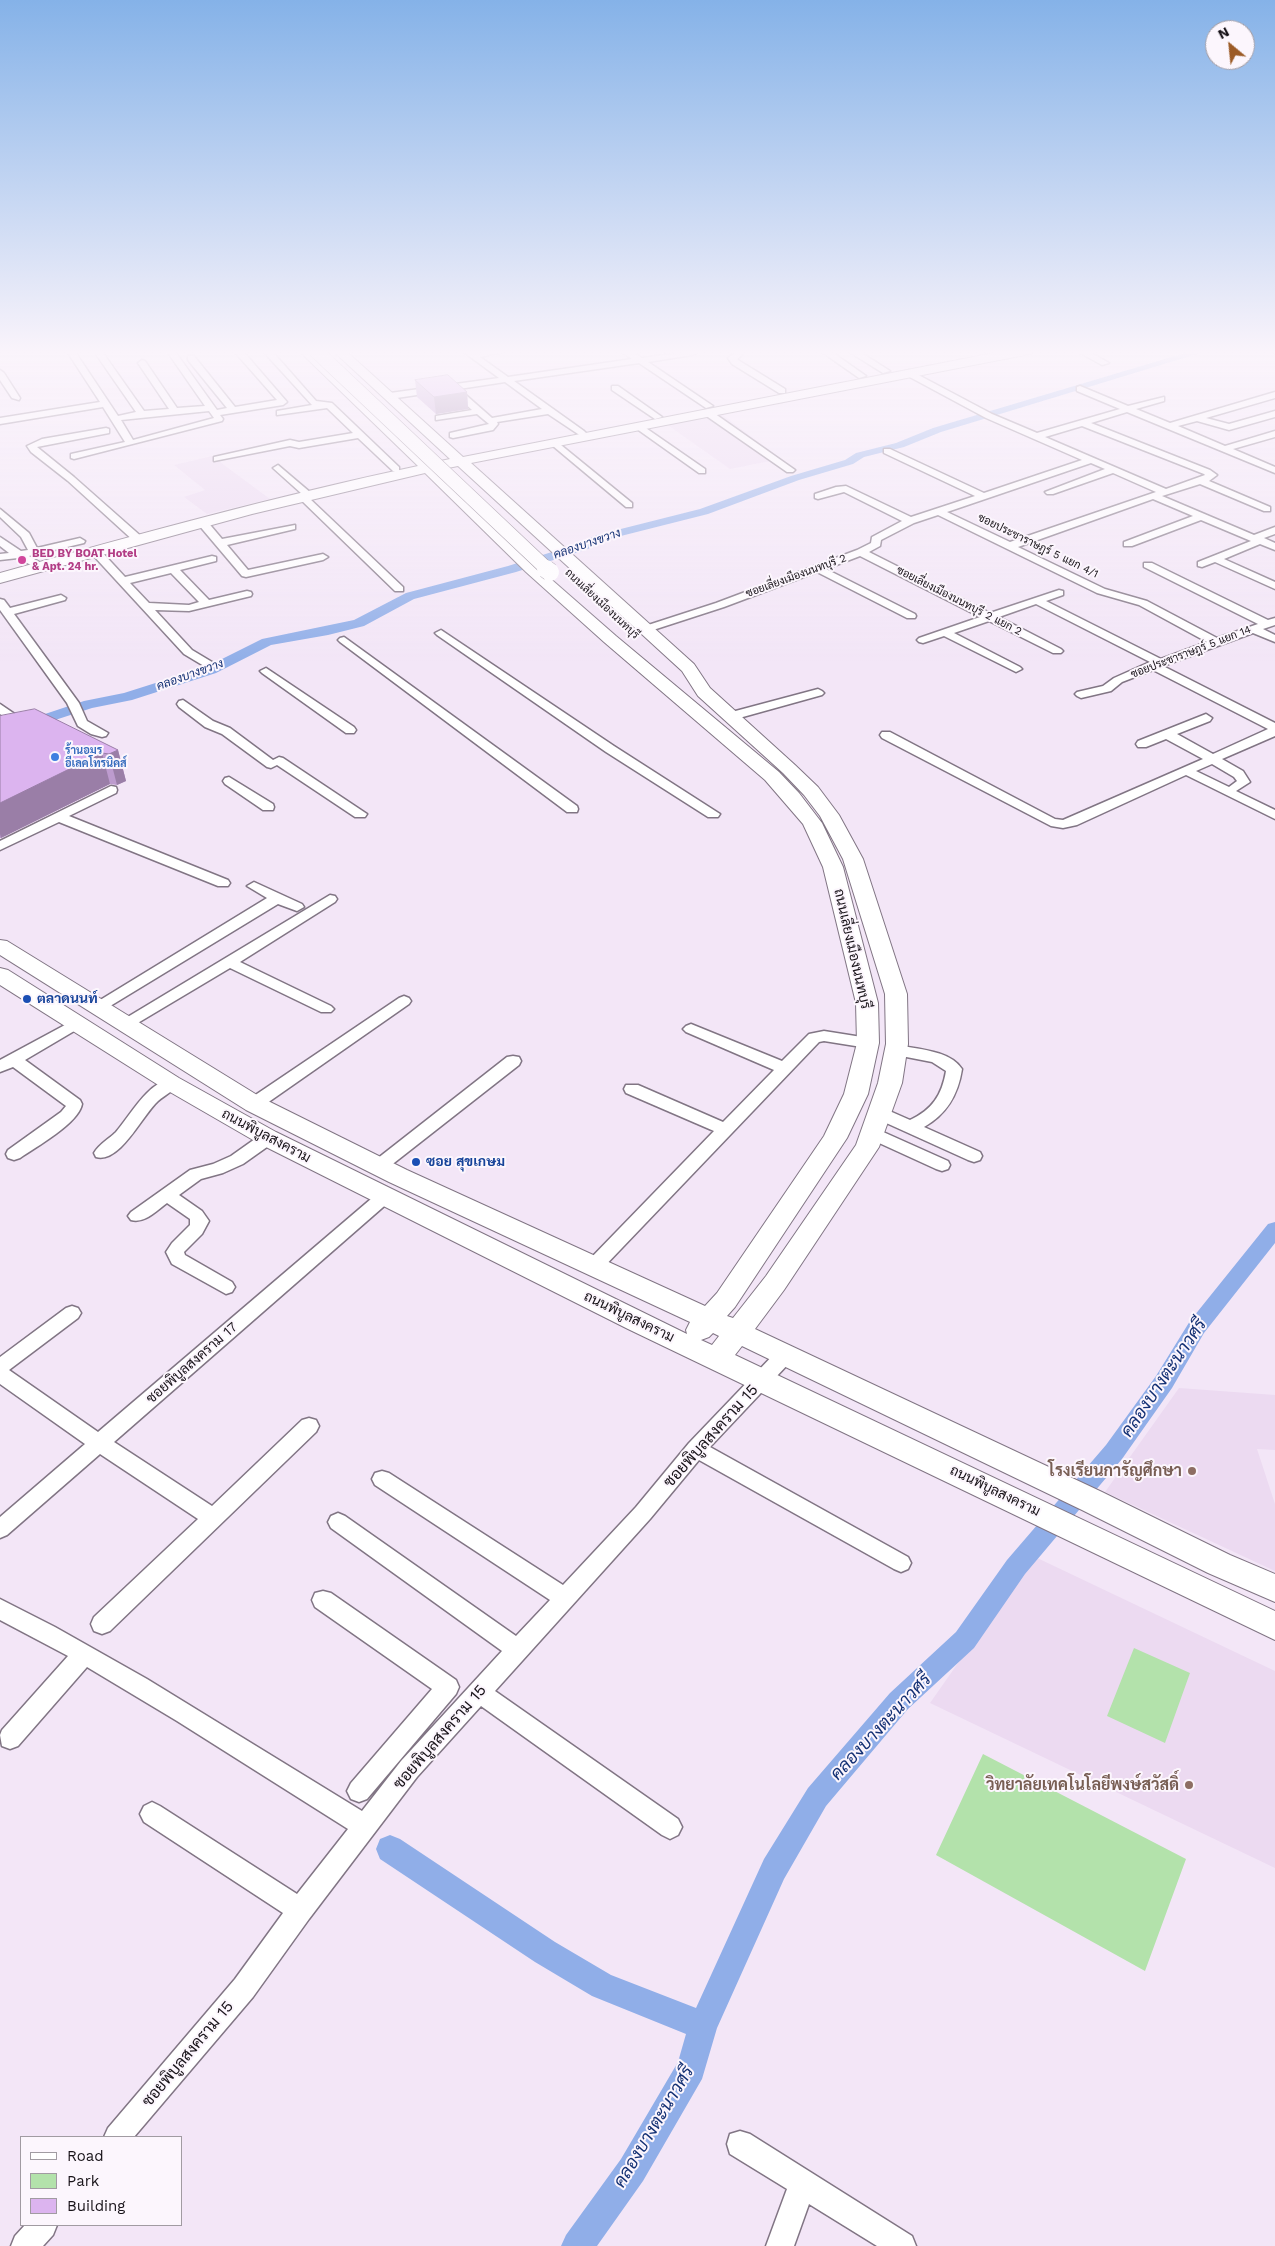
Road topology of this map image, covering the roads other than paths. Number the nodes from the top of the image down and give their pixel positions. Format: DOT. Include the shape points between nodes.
graph roads {
  1 [pos="40,455"];
  2 [pos="79,455"];
  3 [pos="232,455"];
  4 [pos="375,455"];
  5 [pos="407,455"];
  6 [pos="414,455"];
  7 [pos="436,455"];
  8 [pos="441,455"];
  9 [pos="454,455"];
  10 [pos="493,455"];
  11 [pos="499,455"];
  12 [pos="569,455"];
  13 [pos="679,455"];
  14 [pos="770,455"];
  15 [pos="895,455"];
  16 [pos="1079,455"];
  17 [pos="1164,455"];
  18 [pos="1239,455"];
  19 [pos="74,456"];
  20 [pos="217,458"];
  21 [pos="1091,460"];
  22 [pos="461,461"];
  23 [pos="278,468"];
  24 [pos="427,468"];
  25 [pos="790,470"];
  26 [pos="1112,470"];
  27 [pos="1275,470"];
  28 [pos="702,471"];
  29 [pos="389,474"];
  30 [pos="482,480"];
  31 [pos="1201,481"];
  32 [pos="447,487"];
  33 [pos="1050,492"];
  34 [pos="1165,492"];
  35 [pos="305,496"];
  36 [pos="818,496"];
  37 [pos="982,496"];
  38 [pos="1153,496"];
  39 [pos="630,505"];
  40 [pos="1268,509"];
  41 [pos="938,511"];
  42 [pos="0,512"];
  43 [pos="1202,516"];
  44 [pos="910,521"];
  45 [pos="202,522"];
  46 [pos="291,527"];
  47 [pos="1275,530"];
  48 [pos="1258,539"];
  49 [pos="0,540"];
  50 [pos="139,540"];
  51 [pos="80,541"];
  52 [pos="220,543"];
  53 [pos="1128,544"];
  54 [pos="1010,546"];
  55 [pos="1275,546"];
  56 [pos="34,550"];
  57 [pos="96,552"];
  58 [pos="861,552"];
  59 [pos="22,554"];
  60 [pos="0,557"];
  61 [pos="323,557"];
  62 [pos="212,559"];
  63 [pos="1216,559"];
  64 [pos="560,563"];
  65 [pos="1202,564"];
  66 [pos="1148,565"];
  67 [pos="40,567"];
  68 [pos="173,569"];
  69 [pos="818,569"];
  70 [pos="0,578"];
  71 [pos="124,581"];
  72 [pos="1275,586"];
  73 [pos="399,589"];
  74 [pos="1059,593"];
  75 [pos="247,594"];
  76 [pos="62,598"];
  77 [pos="1036,600"];
  78 [pos="0,602"];
  79 [pos="207,604"];
  80 [pos="147,606"];
  81 [pos="8,612"];
  82 [pos="911,616"];
  83 [pos="988,616"];
  84 [pos="1271,622"];
  85 [pos="1252,628"];
  86 [pos="646,629"];
  87 [pos="944,632"];
  88 [pos="440,633"];
  89 [pos="1275,639"];
  90 [pos="344,640"];
  91 [pos="923,640"];
  92 [pos="1215,642"];
  93 [pos="1057,650"];
  94 [pos="208,664"];
  95 [pos="1156,664"];
  96 [pos="1016,669"];
  97 [pos="266,671"];
  98 [pos="666,686"];
  99 [pos="704,692"];
  100 [pos="818,693"];
  101 [pos="1081,694"];
  102 [pos="183,704"];
  103 [pos="0,708"];
  104 [pos="732,716"];
  105 [pos="1206,718"];
  106 [pos="18,722"];
  107 [pos="1275,729"];
  108 [pos="350,730"];
  109 [pos="102,733"];
  110 [pos="1167,734"];
  111 [pos="886,735"];
  112 [pos="1142,744"];
  113 [pos="1211,759"];
  114 [pos="1184,770"];
  115 [pos="230,781"];
  116 [pos="1234,787"];
  117 [pos="110,790"];
  118 [pos="268,807"];
  119 [pos="572,809"];
  120 [pos="360,814"];
  121 [pos="712,814"];
  122 [pos="1275,815"];
  123 [pos="59,817"];
  124 [pos="0,846"];
  125 [pos="223,883"];
  126 [pos="254,886"];
  127 [pos="277,898"];
  128 [pos="330,899"];
  129 [pos="297,907"];
  130 [pos="0,946"];
  131 [pos="230,962"];
  132 [pos="0,975"];
  133 [pos="404,1001"];
  134 [pos="97,1008"];
  135 [pos="326,1009"];
  136 [pos="76,1024"];
  137 [pos="126,1024"];
  138 [pos="691,1029"];
  139 [pos="868,1043"];
  140 [pos="896,1050"];
  141 [pos="513,1061"];
  142 [pos="6,1063"];
  143 [pos="784,1068"];
  144 [pos="171,1083"];
  145 [pos="632,1089"];
  146 [pos="254,1104"];
  147 [pos="879,1113"];
  148 [pos="910,1127"];
  149 [pos="726,1130"];
  150 [pos="872,1133"];
  151 [pos="268,1138"];
  152 [pos="102,1153"];
  153 [pos="14,1154"];
  154 [pos="974,1156"];
  155 [pos="942,1165"];
  156 [pos="379,1166"];
  157 [pos="167,1195"];
  158 [pos="384,1197"];
  159 [pos="137,1216"];
  160 [pos="593,1267"];
  161 [pos="226,1287"];
  162 [pos="72,1313"];
  163 [pos="708,1319"];
  164 [pos="737,1332"];
  165 [pos="686,1345"];
  166 [pos="785,1355"];
  167 [pos="716,1360"];
  168 [pos="0,1368"];
  169 [pos="0,1374"];
  170 [pos="762,1380"];
  171 [pos="308,1426"];
  172 [pos="99,1443"];
  173 [pos="696,1449"];
  174 [pos="382,1479"];
  175 [pos="214,1518"];
  176 [pos="338,1522"];
  177 [pos="0,1528"];
  178 [pos="901,1563"];
  179 [pos="1275,1588"];
  180 [pos="566,1598"];
  181 [pos="323,1600"];
  182 [pos="0,1609"];
  183 [pos="102,1624"];
  184 [pos="1275,1626"];
  185 [pos="518,1650"];
  186 [pos="84,1654"];
  187 [pos="479,1692"];
  188 [pos="10,1738"];
  189 [pos="390,1755"];
  190 [pos="409,1769"];
  191 [pos="359,1791"];
  192 [pos="152,1814"];
  193 [pos="364,1827"];
  194 [pos="670,1827"];
  195 [pos="300,1910"];
  196 [pos="118,2136"];
  197 [pos="740,2144"];
  198 [pos="803,2184"];
  199 [pos="42,2226"];
  200 [pos="25,2246"];
  201 [pos="780,2246"];
  202 [pos="902,2246"];
  1 -- 50 [label="street"];
  2 -- 19 [label="street"];
  3 -- 20 [label="street"];
  4 -- 29 [label="street"];
  5 -- 29 [label="main road" via="406,462"];
  6 -- 24 [label="main road, ถนนเลี่ยงเมืองนนทบุรี"];
  7 -- 64 [label="main road, ถนนเลี่ยงเมืองนนทบุรี, bridge"];
  8 -- 64 [label="main road, ถนนเลี่ยงเมืองนนทบุรี"];
  9 -- 22 [label="main road, ถนนเลี่ยงเมืองนนทบุรี"];
  10 -- 22 [label="main road"];
  11 -- 30 [label="main road" via="482,465"];
  12 -- 39 [label="street"];
  13 -- 28 [label="street"];
  14 -- 25 [label="street"];
  15 -- 37 [label="street"];
  16 -- 21 [label="street"];
  17 -- 31 [label="street" via="1212,475"];
  18 -- 27 [label="street"];
  21 -- 26 [label="street"];
  21 -- 37 [label="street, ซอยเลี่ยงเมืองนนทบุรี 2"];
  22 -- 24 [label="main road"];
  22 -- 30 [label="main road, ถนนเลี่ยงเมืองนนทบุรี"];
  23 -- 35 [label="street"];
  24 -- 29 [label="main road"];
  24 -- 32 [label="main road, ถนนเลี่ยงเมืองนนทบุรี"];
  26 -- 33 [label="street"];
  26 -- 34 [label="street"];
  29 -- 32 [label="main road"];
  29 -- 35 [label="main road"];
  30 -- 32 [label="main road" via="463,481"];
  30 -- 64 [label="main road, ถนนเลี่ยงเมืองนนทบุรี"];
  31 -- 34 [label="street"];
  31 -- 40 [label="street"];
  32 -- 98 [label="main road, ถนนเลี่ยงเมืองนนทบุรี" via="526,564"];
  34 -- 38 [label="street"];
  35 -- 45 [label="main road"];
  35 -- 73 [label="street"];
  36 -- 44 [label="street" via="846,489"];
  37 -- 41 [label="street, ซอยเลี่ยงเมืองนนทบุรี 2"];
  38 -- 43 [label="street"];
  38 -- 54 [label="street"];
  41 -- 44 [label="street, ซอยเลี่ยงเมืองนนทบุรี 2"];
  41 -- 54 [label="street, ซอยประชาราษฎร์ 5 แยก 4/1"];
  42 -- 56 [label="street" via="25,535"];
  43 -- 48 [label="street"];
  43 -- 53 [label="street"];
  44 -- 58 [label="street, ซอยเลี่ยงเมืองนนทบุรี 2" via="881,535 876,544"];
  45 -- 50 [label="main road"];
  45 -- 52 [label="street"];
  46 -- 52 [label="street"];
  47 -- 48 [label="street"];
  48 -- 55 [label="street"];
  48 -- 63 [label="street"];
  49 -- 59 [label="street" via="12,551"];
  50 -- 57 [label="main road"];
  51 -- 56 [label="street"];
  52 -- 61 [label="street" via="246,574"];
  54 -- 92 [label="street, ซอยประชาราษฎร์ 5 แยก 4/1" via="1100,591 1143,603"];
  56 -- 59 [label="street"];
  57 -- 67 [label="main road"];
  57 -- 71 [label="street"];
  58 -- 69 [label="street, ซอยเลี่ยงเมืองนนทบุรี 2"];
  58 -- 83 [label="street, ซอยเลี่ยงเมืองนนทบุรี 2 แยก 2"];
  59 -- 60 [label="street"];
  59 -- 67 [label="street"];
  62 -- 68 [label="street"];
  63 -- 65 [label="street"];
  63 -- 72 [label="street"];
  64 -- 86 [label="main road, ถนนเลี่ยงเมืองนนทบุรี"];
  64 -- 98 [label="main road, ถนนเลี่ยงเมืองนนทบุรี"];
  64 -- 99 [label="main road, ถนนเลี่ยงเมืองนนทบุรี" via="637,636"];
  66 -- 84 [label="street"];
  67 -- 70 [label="main road"];
  68 -- 71 [label="street"];
  68 -- 79 [label="street"];
  69 -- 82 [label="street"];
  69 -- 86 [label="street, ซอยเลี่ยงเมืองนนทบุรี 2"];
  71 -- 80 [label="street"];
  74 -- 77 [label="street"];
  75 -- 79 [label="street"];
  76 -- 81 [label="street"];
  77 -- 83 [label="street"];
  77 -- 95 [label="street"];
  78 -- 81 [label="street"];
  79 -- 80 [label="street" via="190,608"];
  80 -- 94 [label="street" via="188,652"];
  81 -- 109 [label="street" via="75,708 79,721 87,729"];
  83 -- 87 [label="street"];
  83 -- 93 [label="street, ซอยเลี่ยงเมืองนนทบุรี 2 แยก 2"];
  84 -- 85 [label="street, ซอยประชาราษฎร์ 5 แยก 14"];
  85 -- 89 [label="street"];
  85 -- 92 [label="street, ซอยประชาราษฎร์ 5 แยก 14"];
  86 -- 99 [label="main road, ถนนเลี่ยงเมืองนนทบุรี" via="688,668"];
  87 -- 91 [label="street"];
  87 -- 96 [label="street"];
  88 -- 121 [label="street"];
  90 -- 119 [label="street"];
  92 -- 95 [label="street, ซอยประชาราษฎร์ 5 แยก 14"];
  95 -- 101 [label="street, ซอยประชาราษฎร์ 5 แยก 14" via="1118,680 1112,686"];
  95 -- 107 [label="street"];
  97 -- 108 [label="street"];
  98 -- 139 [label="main road, ถนนเลี่ยงเมืองนนทบุรี" via="772,776 812,823 833,867 867,1003"];
  99 -- 104 [label="main road, ถนนเลี่ยงเมืองนนทบุรี"];
  100 -- 104 [label="street"];
  102 -- 120 [label="street" via="209,724 226,731"];
  103 -- 106 [label="street"];
  104 -- 140 [label="main road, ถนนเลี่ยงเมืองนนทบุรี" via="811,791 829,815 853,859 896,994"];
  105 -- 110 [label="street"];
  107 -- 113 [label="street"];
  110 -- 112 [label="street"];
  110 -- 113 [label="street"];
  111 -- 114 [label="street" via="1051,822 1063,824"];
  113 -- 114 [label="street"];
  113 -- 116 [label="street" via="1243,778 1244,782"];
  114 -- 122 [label="street"];
  115 -- 118 [label="street"];
  117 -- 123 [label="street"];
  123 -- 124 [label="street"];
  123 -- 125 [label="street"];
  126 -- 127 [label="street"];
  127 -- 129 [label="street"];
  127 -- 134 [label="street"];
  128 -- 131 [label="street"];
  130 -- 134 [label="main road, ถนนพิบูลสงคราม"];
  131 -- 135 [label="street"];
  131 -- 137 [label="street"];
  132 -- 136 [label="main road, ถนนพิบูลสงคราม"];
  133 -- 146 [label="street"];
  134 -- 137 [label="main road, ถนนพิบูลสงคราม"];
  136 -- 142 [label="street"];
  136 -- 144 [label="main road, ถนนพิบูลสงคราม"];
  137 -- 146 [label="main road, ถนนพิบูลสงคราม"];
  138 -- 143 [label="street"];
  139 -- 143 [label="street" via="824,1036 814,1038"];
  139 -- 163 [label="main road, ถนนเลี่ยงเมืองนนทบุรี" via="856,1094 835,1138 726,1300"];
  140 -- 147 [label="main road, ถนนเลี่ยงเมืองนนทบุรี" via="890,1083"];
  140 -- 148 [label="street" via="938,1058 954,1069 952,1083 941,1107 928,1119"];
  141 -- 156 [label="street"];
  142 -- 153 [label="street" via="74,1104 74,1110 68,1116"];
  143 -- 149 [label="street"];
  144 -- 151 [label="main road, ถนนพิบูลสงคราม"];
  144 -- 152 [label="street" via="151,1098 121,1137"];
  145 -- 149 [label="street"];
  146 -- 156 [label="main road, ถนนพิบูลสงคราม"];
  147 -- 148 [label="street"];
  147 -- 150 [label="main road, ถนนเลี่ยงเมืองนนทบุรี"];
  148 -- 154 [label="street"];
  149 -- 160 [label="street"];
  150 -- 155 [label="street"];
  150 -- 164 [label="main road, ถนนเลี่ยงเมืองนนทบุรี" via="867,1147 807,1238"];
  151 -- 157 [label="street" via="237,1160 196,1174"];
  151 -- 158 [label="main road, ถนนพิบูลสงคราม"];
  156 -- 160 [label="main road, ถนนพิบูลสงคราม"];
  157 -- 159 [label="street"];
  157 -- 161 [label="street" via="196,1214 200,1221 199,1227 180,1242 175,1252 178,1259"];
  158 -- 165 [label="main road, ถนนพิบูลสงคราม"];
  158 -- 172 [label="street, ซอยพิบูลสงคราม 17"];
  160 -- 163 [label="main road, ถนนพิบูลสงคราม"];
  162 -- 168 [label="street"];
  163 -- 164 [label="main road, ถนนพิบูลสงคราม"];
  163 -- 165 [label="main road, ถนนเลี่ยงเมืองนนทบุรี"];
  164 -- 166 [label="main road, ถนนพิบูลสงคราม"];
  164 -- 167 [label="main road, ถนนเลี่ยงเมืองนนทบุรี"];
  165 -- 167 [label="main road, ถนนพิบูลสงคราม"];
  166 -- 170 [label="street, ซอยพิบูลสงคราม 15"];
  166 -- 179 [label="main road, ถนนพิบูลสงคราม"];
  167 -- 170 [label="main road, ถนนพิบูลสงคราม"];
  169 -- 172 [label="street"];
  170 -- 173 [label="street, ซอยพิบูลสงคราม 15"];
  170 -- 184 [label="main road, ถนนพิบูลสงคราม"];
  171 -- 175 [label="street"];
  172 -- 175 [label="street"];
  172 -- 177 [label="street, ซอยพิบูลสงคราม 17"];
  173 -- 178 [label="street"];
  173 -- 180 [label="street, ซอยพิบูลสงคราม 15"];
  174 -- 180 [label="street"];
  175 -- 183 [label="street"];
  176 -- 185 [label="street"];
  180 -- 185 [label="street, ซอยพิบูลสงคราม 15"];
  181 -- 189 [label="street" via="448,1687"];
  182 -- 186 [label="street"];
  185 -- 187 [label="street, ซอยพิบูลสงคราม 15"];
  186 -- 188 [label="street"];
  186 -- 193 [label="street"];
  187 -- 190 [label="street, ซอยพิบูลสงคราม 15"];
  187 -- 194 [label="street"];
  189 -- 190 [label="street"];
  189 -- 191 [label="street"];
  190 -- 193 [label="street, ซอยพิบูลสงคราม 15"];
  192 -- 195 [label="street"];
  193 -- 195 [label="street, ซอยพิบูลสงคราม 15"];
  195 -- 196 [label="street, ซอยพิบูลสงคราม 15" via="244,1988"];
  197 -- 198 [label="street"];
  198 -- 201 [label="street"];
  198 -- 202 [label="street"];
  199 -- 200 [label="street"];
}
